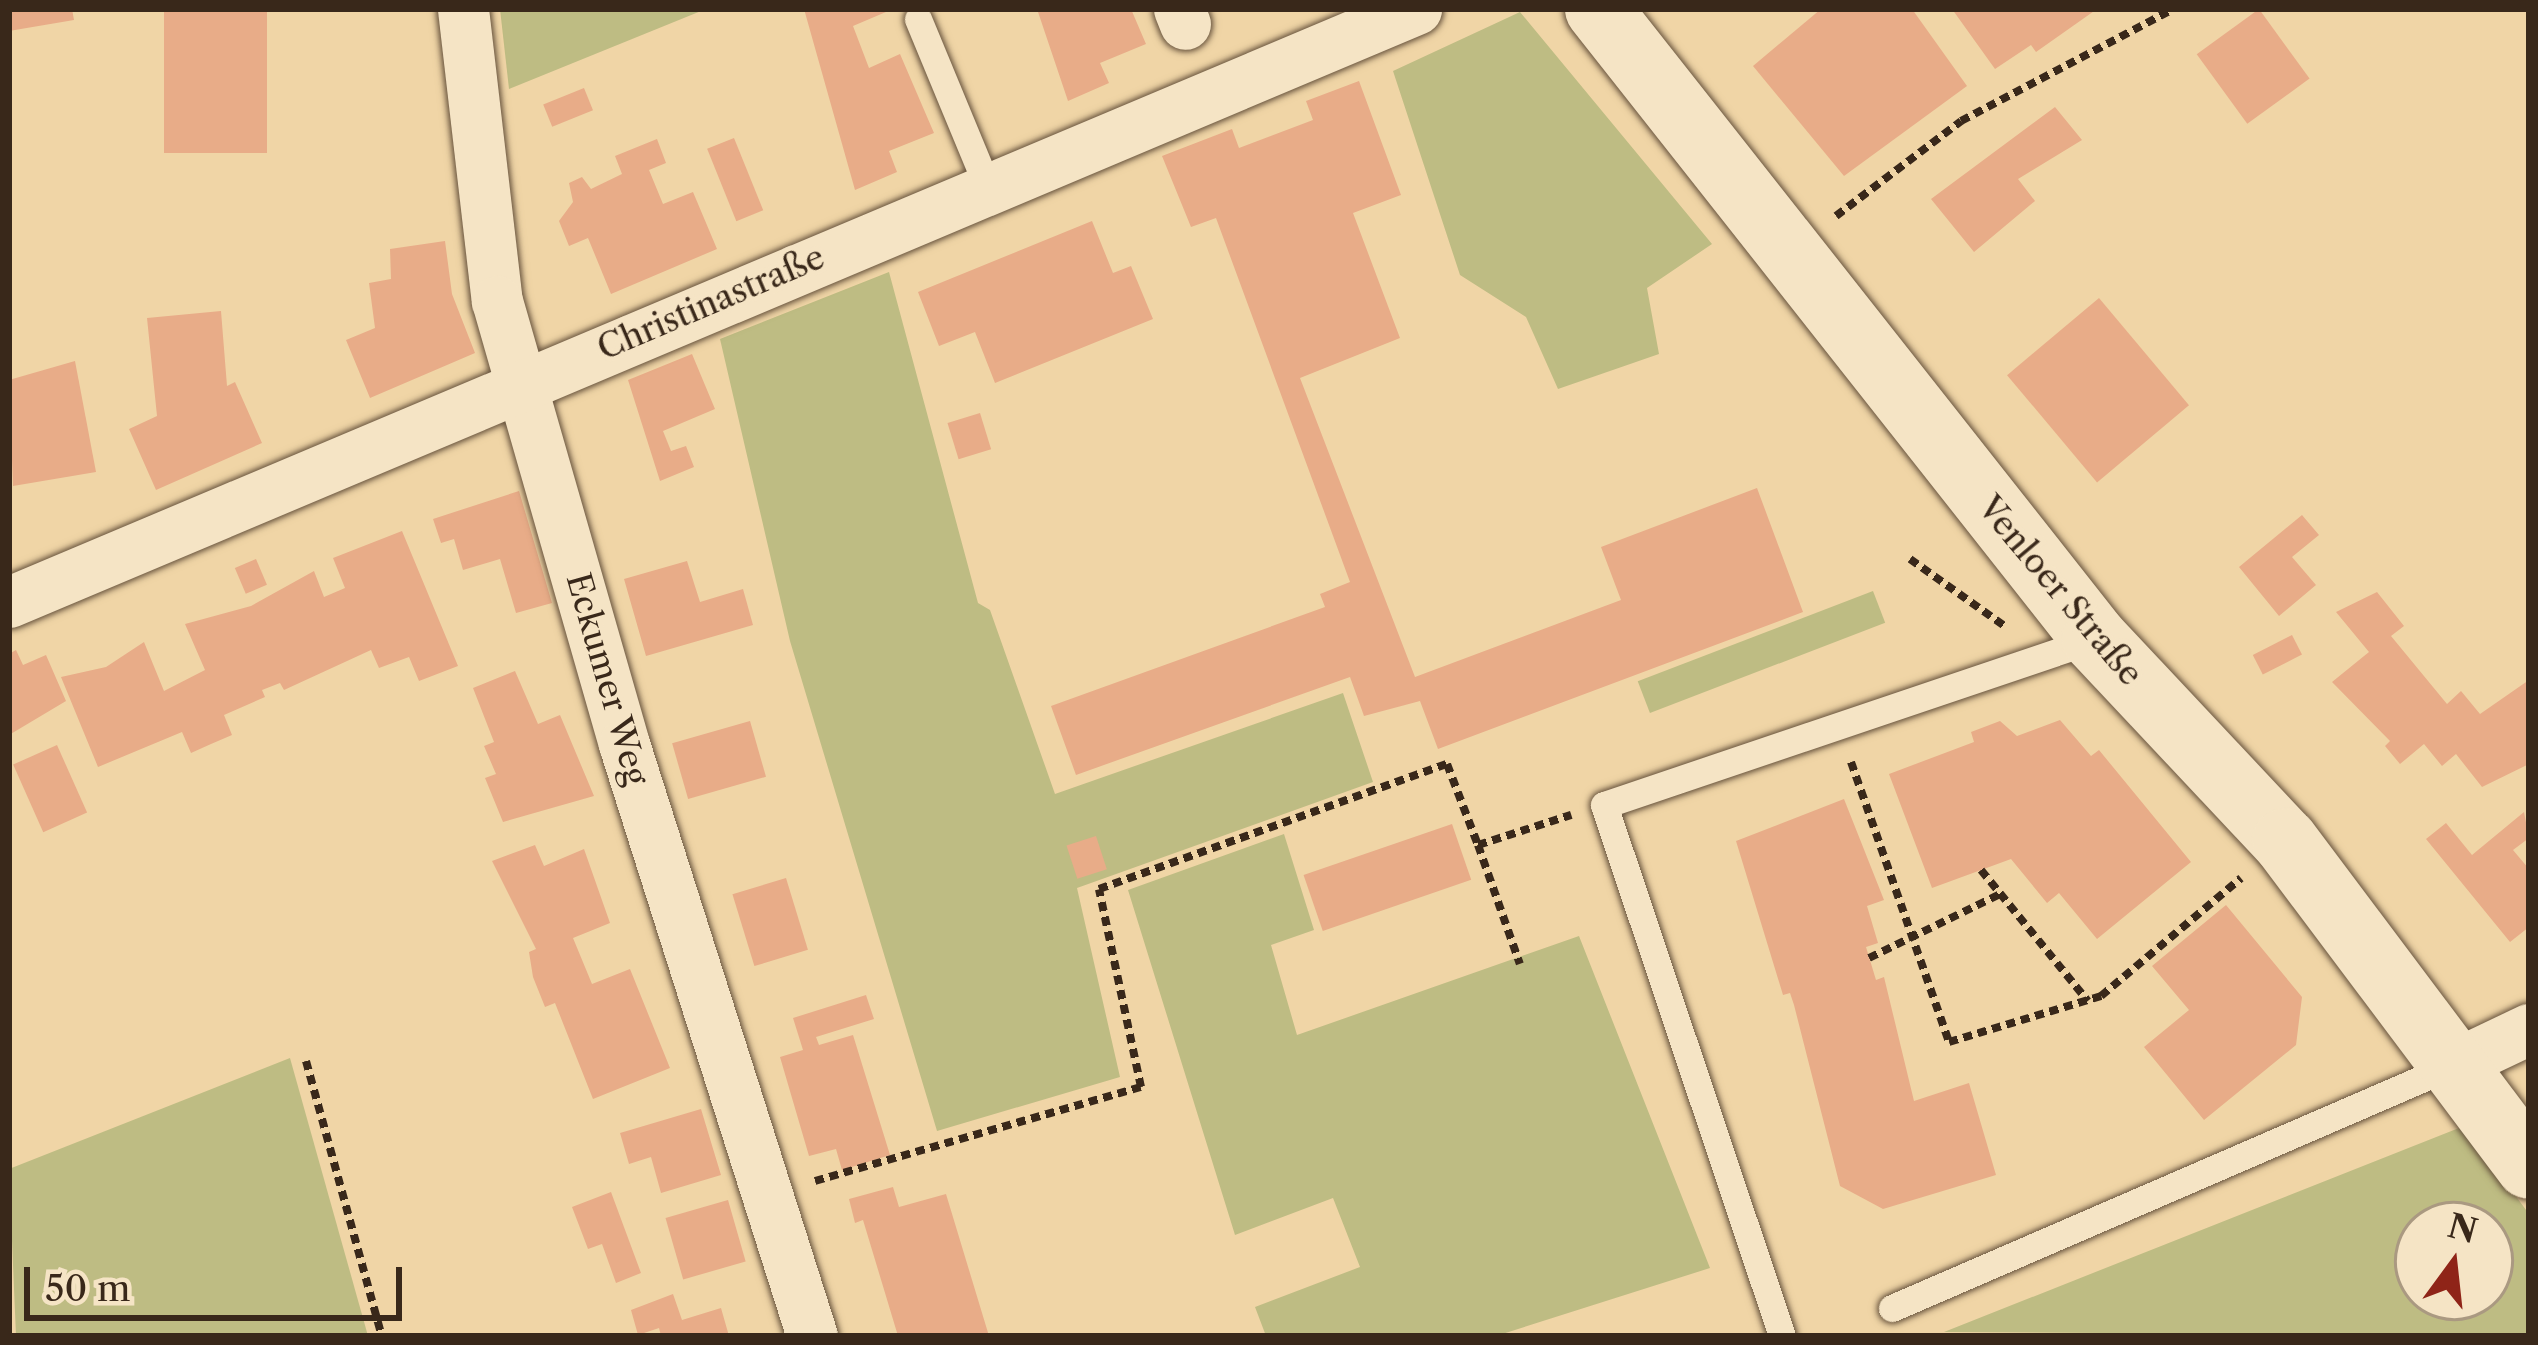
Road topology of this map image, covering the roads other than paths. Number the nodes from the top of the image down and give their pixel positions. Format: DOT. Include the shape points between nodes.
graph roads {
  1 [pos="463,9"];
  2 [pos="1415,9"];
  3 [pos="1598,9"];
  4 [pos="919,19"];
  5 [pos="988,188"];
  6 [pos="525,380"];
  7 [pos="9,602"];
  8 [pos="2071,648"];
  9 [pos="2529,1029"];
  10 [pos="2449,1067"];
  11 [pos="2529,1166"];
  12 [pos="1892,1309"];
  13 [pos="812,1336"];
  14 [pos="1782,1336"];
  1 -- 6 [label="street, Eckumer Weg" via="497,301"];
  2 -- 5 [label="street, Christinastraße"];
  3 -- 8 [label="street, Venloer Straße" via="1787,254"];
  4 -- 5 [label="lane"];
  5 -- 6 [label="street, Christinastraße"];
  6 -- 7 [label="street, Christinastraße"];
  6 -- 13 [label="street, Eckumer Weg" via="624,744"];
  8 -- 10 [label="street, Venloer Straße" via="2285,841"];
  8 -- 14 [label="lane" via="1604,805"];
  9 -- 10 [label="street"];
  10 -- 11 [label="street, Venloer Straße"];
  10 -- 12 [label="lane"];
}
